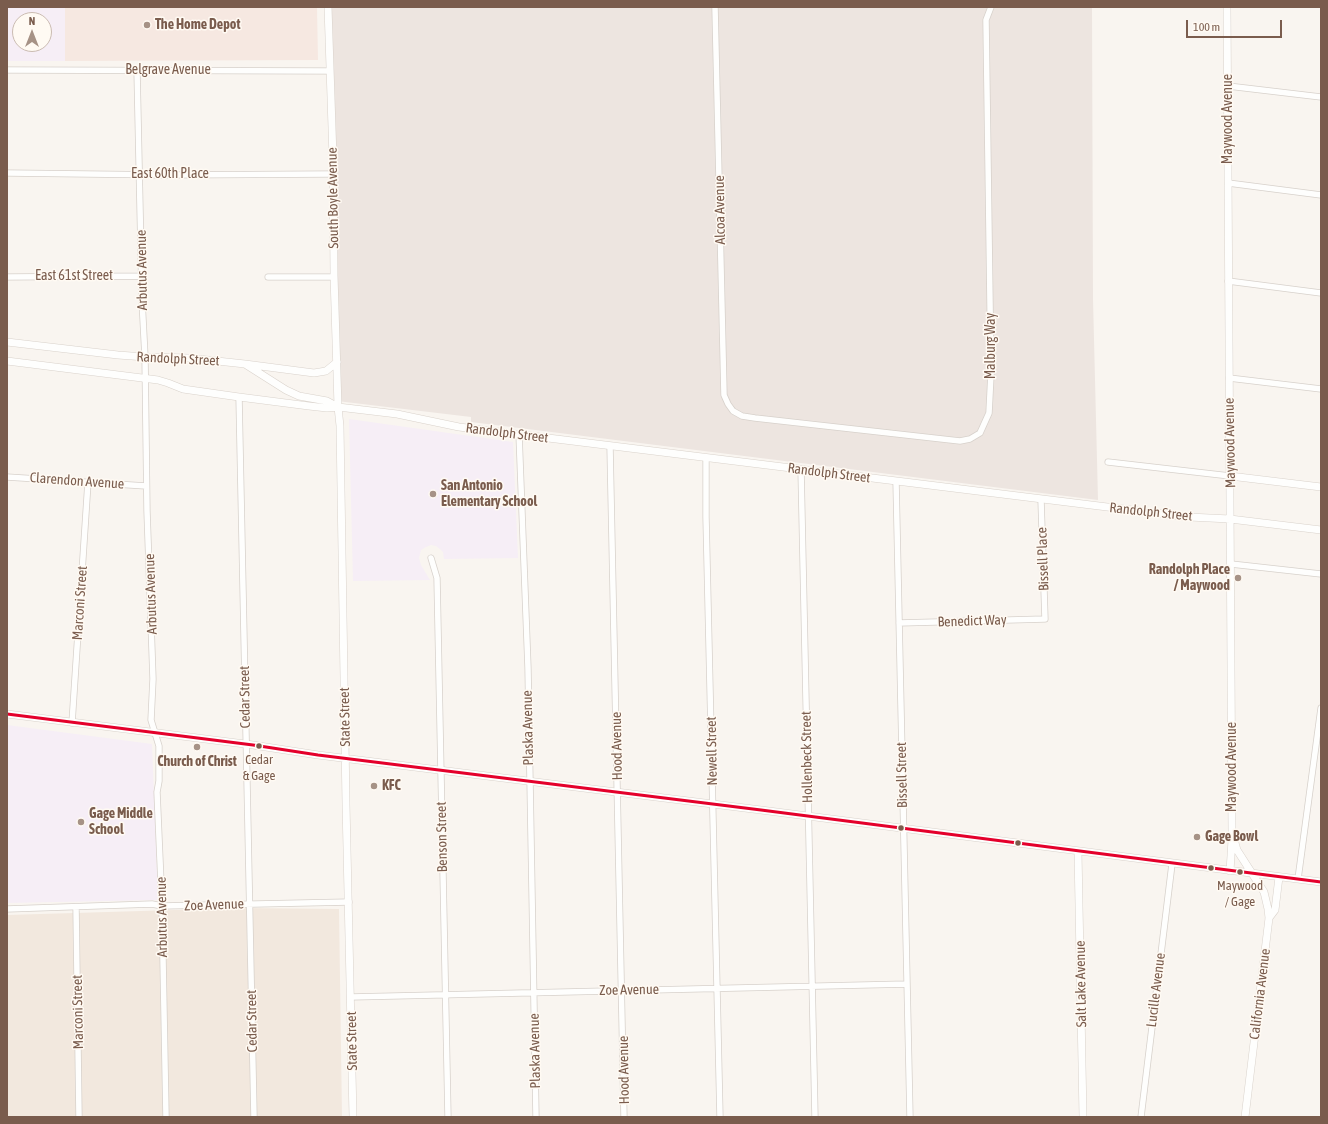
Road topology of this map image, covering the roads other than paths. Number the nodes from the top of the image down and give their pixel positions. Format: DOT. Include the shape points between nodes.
graph roads {
  1 [pos="328,7"];
  2 [pos="715,7"];
  3 [pos="991,7"];
  4 [pos="1227,7"];
  5 [pos="7,70"];
  6 [pos="137,70"];
  7 [pos="330,71"];
  8 [pos="1228,86"];
  9 [pos="1321,97"];
  10 [pos="7,174"];
  11 [pos="140,174"];
  12 [pos="333,174"];
  13 [pos="1228,183"];
  14 [pos="1321,195"];
  15 [pos="7,276"];
  16 [pos="142,276"];
  17 [pos="268,277"];
  18 [pos="334,277"];
  19 [pos="1228,282"];
  20 [pos="1321,293"];
  21 [pos="7,342"];
  22 [pos="145,357"];
  23 [pos="7,361"];
  24 [pos="337,362"];
  25 [pos="245,364"];
  26 [pos="1229,378"];
  27 [pos="145,379"];
  28 [pos="1321,389"];
  29 [pos="338,390"];
  30 [pos="239,397"];
  31 [pos="338,407"];
  32 [pos="733,411"];
  33 [pos="519,434"];
  34 [pos="610,446"];
  35 [pos="706,458"];
  36 [pos="1108,462"];
  37 [pos="801,469"];
  38 [pos="1230,476"];
  39 [pos="7,477"];
  40 [pos="88,482"];
  41 [pos="896,482"];
  42 [pos="146,486"];
  43 [pos="1321,487"];
  44 [pos="1041,500"];
  45 [pos="1230,519"];
  46 [pos="1321,530"];
  47 [pos="431,558"];
  48 [pos="1231,564"];
  49 [pos="1321,574"];
  50 [pos="1045,618"];
  51 [pos="899,623"];
  52 [pos="1321,708"];
  53 [pos="7,714"];
  54 [pos="72,723"];
  55 [pos="154,733"];
  56 [pos="246,745"];
  57 [pos="346,758"];
  58 [pos="440,770"];
  59 [pos="529,781"];
  60 [pos="618,792"];
  61 [pos="713,805"];
  62 [pos="809,817"];
  63 [pos="903,829"];
  64 [pos="1232,832"];
  65 [pos="1078,852"];
  66 [pos="1172,864"];
  67 [pos="1230,871"];
  68 [pos="1252,874"];
  69 [pos="1279,877"];
  70 [pos="1298,879"];
  71 [pos="1321,882"];
  72 [pos="349,902"];
  73 [pos="250,904"];
  74 [pos="162,906"];
  75 [pos="76,907"];
  76 [pos="7,909"];
  77 [pos="1269,918"];
  78 [pos="907,984"];
  79 [pos="812,986"];
  80 [pos="717,988"];
  81 [pos="622,990"];
  82 [pos="534,993"];
  83 [pos="446,994"];
  84 [pos="350,997"];
  85 [pos="79,1117"];
  86 [pos="166,1117"];
  87 [pos="254,1117"];
  88 [pos="353,1117"];
  89 [pos="448,1117"];
  90 [pos="536,1117"];
  91 [pos="624,1117"];
  92 [pos="720,1117"];
  93 [pos="815,1117"];
  94 [pos="910,1117"];
  95 [pos="1083,1117"];
  96 [pos="1140,1117"];
  97 [pos="1246,1117"];
  1 -- 7 [label="street, South Boyle Avenue"];
  2 -- 32 [label="street, Alcoa Avenue" via="724,395"];
  3 -- 32 [label="street, Malburg Way" via="986,20 990,413 980,432 970,439 960,441 755,418 742,416"];
  4 -- 8 [label="street, Maywood Avenue"];
  5 -- 6 [label="street, Belgrave Avenue"];
  6 -- 7 [label="street, Belgrave Avenue"];
  6 -- 11 [label="street, Arbutus Avenue"];
  7 -- 12 [label="street, South Boyle Avenue"];
  8 -- 9 [label="street"];
  8 -- 13 [label="street, Maywood Avenue"];
  10 -- 11 [label="street, East 60th Place"];
  11 -- 12 [label="street, East 60th Place"];
  11 -- 16 [label="street, Arbutus Avenue"];
  12 -- 18 [label="street, South Boyle Avenue"];
  13 -- 14 [label="street"];
  13 -- 19 [label="street, Maywood Avenue"];
  15 -- 16 [label="street, East 61st Street"];
  16 -- 22 [label="street, Arbutus Avenue"];
  17 -- 18 [label="street"];
  18 -- 24 [label="street, South Boyle Avenue"];
  19 -- 20 [label="street"];
  19 -- 26 [label="street, Maywood Avenue"];
  21 -- 22 [label="street, Randolph Street"];
  22 -- 25 [label="street, Randolph Street" via="189,358"];
  22 -- 27 [label="street, Arbutus Avenue"];
  23 -- 27 [label="street, Randolph Street"];
  24 -- 25 [label="street" via="326,371 314,373"];
  24 -- 29 [label="street, South Boyle Avenue"];
  25 -- 31 [label="street, Randolph Street" via="286,390 299,396 327,400"];
  26 -- 28 [label="street"];
  26 -- 38 [label="street, Maywood Avenue"];
  27 -- 30 [label="street, Randolph Street" via="183,389"];
  27 -- 42 [label="street, Arbutus Avenue"];
  29 -- 31 [label="street, State Street"];
  30 -- 31 [label="street, Randolph Street" via="327,408"];
  30 -- 56 [label="street, Cedar Street"];
  31 -- 33 [label="street, Randolph Street"];
  31 -- 57 [label="street, State Street"];
  33 -- 34 [label="street, Randolph Street"];
  33 -- 59 [label="street, Plaska Avenue" via="528,668"];
  34 -- 35 [label="street, Randolph Street"];
  34 -- 60 [label="street, Hood Avenue"];
  35 -- 37 [label="street, Randolph Street"];
  35 -- 61 [label="street, Newell Street"];
  36 -- 38 [label="street"];
  37 -- 41 [label="street, Randolph Street"];
  37 -- 62 [label="street, Hollenbeck Street"];
  38 -- 43 [label="street"];
  38 -- 45 [label="street, Maywood Avenue"];
  39 -- 40 [label="street, Clarendon Avenue"];
  40 -- 42 [label="street, Clarendon Avenue"];
  40 -- 54 [label="street, Marconi Street"];
  41 -- 44 [label="street, Randolph Street"];
  41 -- 51 [label="street, Bissell Street"];
  42 -- 55 [label="street, Arbutus Avenue" via="153,674 151,720"];
  44 -- 45 [label="street, Randolph Street" via="1189,517"];
  44 -- 50 [label="street, Bissell Place"];
  45 -- 46 [label="street, Randolph Street"];
  45 -- 48 [label="street, Maywood Avenue"];
  47 -- 58 [label="street, Benson Street" via="437,578"];
  48 -- 49 [label="street"];
  48 -- 64 [label="street, Maywood Avenue"];
  50 -- 51 [label="street, Benedict Way"];
  51 -- 63 [label="street, Bissell Street"];
  52 -- 70 [label="street"];
  53 -- 54 [label="street"];
  54 -- 55 [label="street"];
  55 -- 56 [label="street"];
  55 -- 74 [label="street, Arbutus Avenue" via="159,746 157,792"];
  56 -- 57 [label="street"];
  56 -- 73 [label="street, Cedar Street"];
  57 -- 58 [label="street"];
  57 -- 72 [label="street, State Street"];
  58 -- 59 [label="street"];
  58 -- 83 [label="street, Benson Street"];
  59 -- 60 [label="street"];
  59 -- 82 [label="street, Plaska Avenue"];
  60 -- 61 [label="street"];
  60 -- 81 [label="street, Hood Avenue"];
  61 -- 62 [label="street"];
  61 -- 80 [label="street, Newell Street"];
  62 -- 63 [label="street"];
  62 -- 79 [label="street, Hollenbeck Street"];
  63 -- 65 [label="street"];
  63 -- 78 [label="street, Bissell Street"];
  64 -- 67 [label="street"];
  64 -- 68 [label="street, Maywood Avenue" via="1234,845"];
  65 -- 66 [label="street"];
  65 -- 95 [label="street, Salt Lake Avenue"];
  66 -- 67 [label="street"];
  66 -- 96 [label="street, Lucille Avenue"];
  67 -- 68 [label="street"];
  68 -- 69 [label="street"];
  68 -- 77 [label="street, California Avenue" via="1264,892"];
  69 -- 70 [label="street"];
  69 -- 77 [label="street" via="1275,910"];
  70 -- 71 [label="street"];
  72 -- 73 [label="street, Zoe Avenue"];
  72 -- 84 [label="street, State Street"];
  73 -- 74 [label="street, Zoe Avenue"];
  73 -- 87 [label="street, Cedar Street"];
  74 -- 75 [label="street, Zoe Avenue" via="152,904"];
  74 -- 86 [label="street, Arbutus Avenue"];
  75 -- 76 [label="street, Zoe Avenue"];
  75 -- 85 [label="street, Marconi Street"];
  77 -- 97 [label="street, California Avenue"];
  78 -- 79 [label="street, Zoe Avenue"];
  78 -- 94 [label="street, Bissell Street"];
  79 -- 80 [label="street, Zoe Avenue"];
  79 -- 93 [label="street, Hollenbeck Street"];
  80 -- 81 [label="street, Zoe Avenue"];
  80 -- 92 [label="street, Newell Street"];
  81 -- 82 [label="street, Zoe Avenue"];
  81 -- 91 [label="street, Hood Avenue"];
  82 -- 83 [label="street, Zoe Avenue"];
  82 -- 90 [label="street, Plaska Avenue"];
  83 -- 84 [label="street, Zoe Avenue"];
  83 -- 89 [label="street, Benson Street"];
  84 -- 88 [label="street, State Street"];
}
